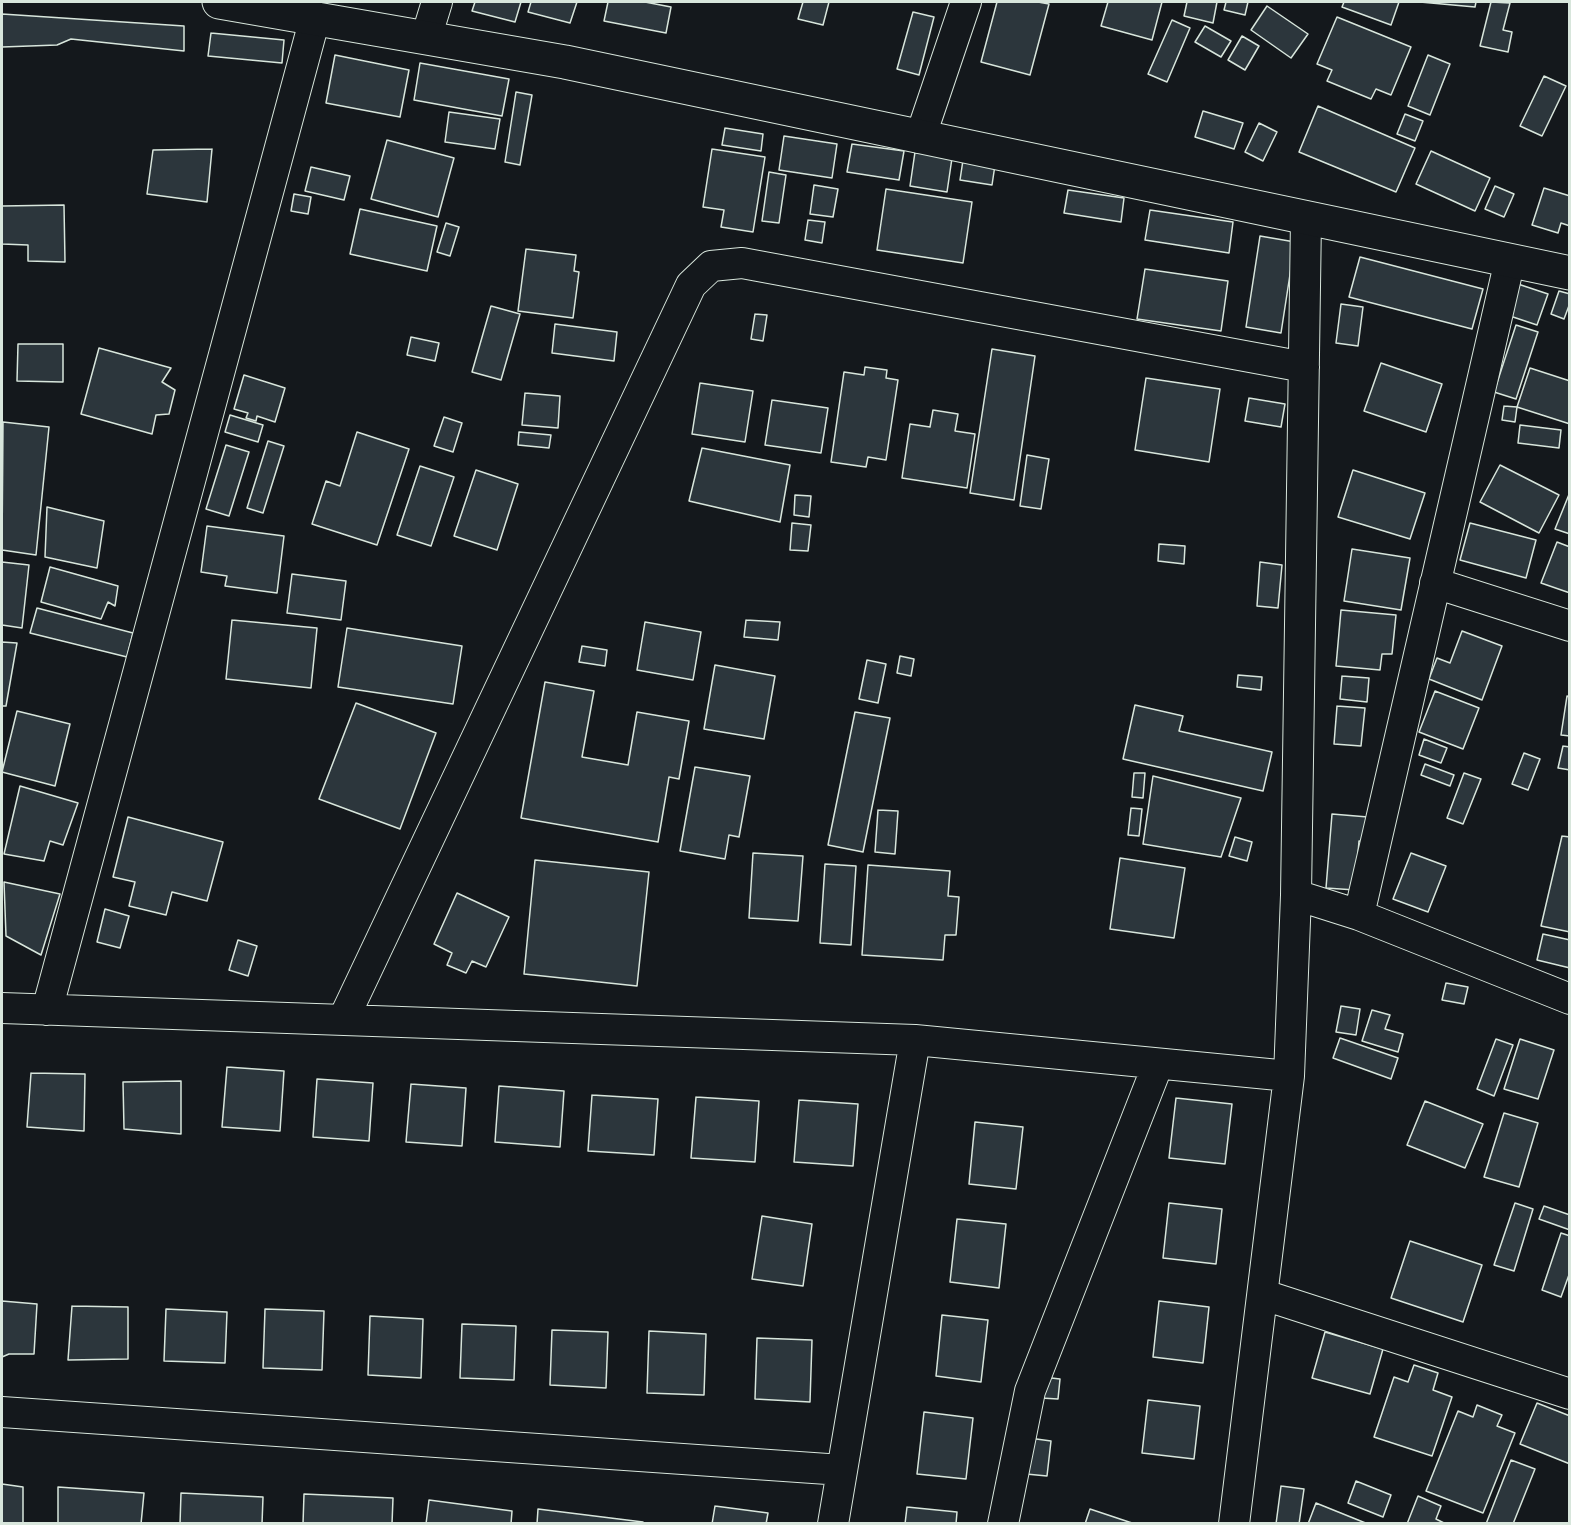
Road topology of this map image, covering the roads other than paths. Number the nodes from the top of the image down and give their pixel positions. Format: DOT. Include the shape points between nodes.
graph roads {
  1 [pos="219,2"];
  2 [pos="437,2"];
  3 [pos="966,2"];
  4 [pos="315,18"];
  5 [pos="426,38"];
  6 [pos="920,138"];
  7 [pos="1306,219"];
  8 [pos="1510,260"];
  9 [pos="1569,273"];
  10 [pos="1304,367"];
  11 [pos="1435,583"];
  12 [pos="1569,626"];
  13 [pos="1296,895"];
  14 [pos="1359,915"];
  15 [pos="1569,999"];
  16 [pos="2,1008"];
  17 [pos="47,1010"];
  18 [pos="343,1020"];
  19 [pos="915,1040"];
  20 [pos="1158,1064"];
  21 [pos="1289,1076"];
  22 [pos="1263,1295"];
  23 [pos="1569,1394"];
  24 [pos="2,1412"];
  25 [pos="842,1470"];
  26 [pos="833,1524"];
  27 [pos="1003,1524"];
  28 [pos="1234,1524"];
  1 -- 4 [label="street"];
  2 -- 5 [label="street"];
  3 -- 6 [label="street"];
  4 -- 5 [label="street"];
  4 -- 17 [label="street"];
  5 -- 6 [label="street" via="564,62"];
  6 -- 7 [label="street"];
  7 -- 8 [label="street"];
  7 -- 10 [label="street"];
  8 -- 9 [label="street"];
  8 -- 11 [label="street"];
  10 -- 13 [label="street"];
  10 -- 18 [label="street" via="742,264 711,266 691,285"];
  11 -- 12 [label="street"];
  11 -- 14 [label="street"];
  13 -- 14 [label="street"];
  13 -- 21 [label="street"];
  14 -- 15 [label="street"];
  16 -- 17 [label="street"];
  17 -- 18 [label="street"];
  18 -- 19 [label="street"];
  19 -- 20 [label="street"];
  19 -- 25 [label="street"];
  20 -- 21 [label="street"];
  20 -- 27 [label="street" via="1030,1392"];
  21 -- 22 [label="street"];
  22 -- 23 [label="street"];
  22 -- 28 [label="street"];
  24 -- 25 [label="street"];
  25 -- 26 [label="street"];
}
